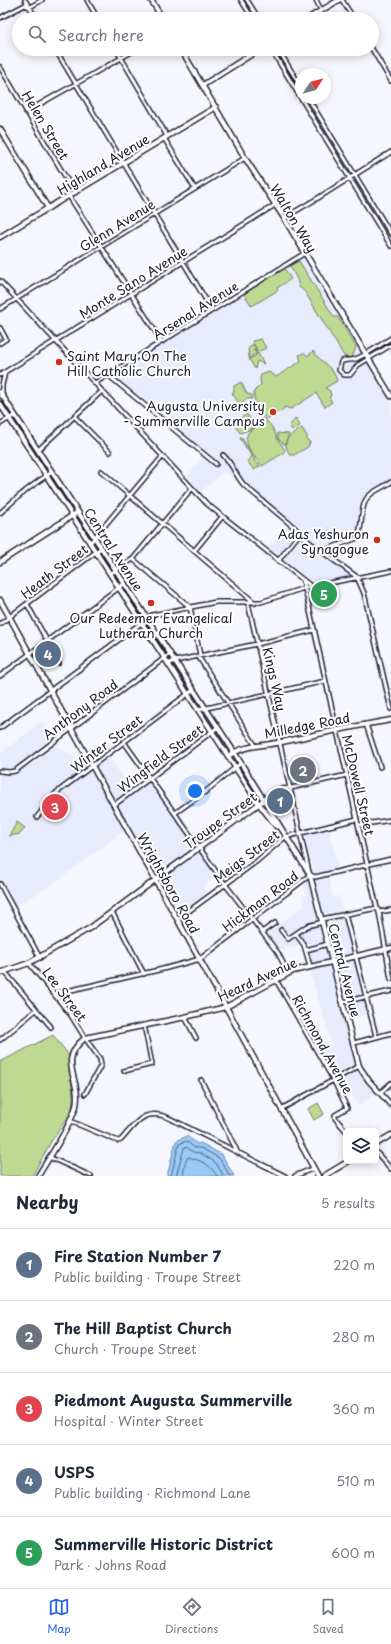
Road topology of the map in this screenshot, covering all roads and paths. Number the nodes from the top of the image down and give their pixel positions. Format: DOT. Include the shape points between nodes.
graph roads {
  1 [pos="25,0"];
  2 [pos="42,0"];
  3 [pos="86,0"];
  4 [pos="151,0"];
  5 [pos="241,0"];
  6 [pos="247,0"];
  7 [pos="316,0"];
  8 [pos="339,0"];
  9 [pos="342,0"];
  10 [pos="30,8"];
  11 [pos="322,10"];
  12 [pos="32,12"];
  13 [pos="94,12"];
  14 [pos="159,12"];
  15 [pos="249,12"];
  16 [pos="255,12"];
  17 [pos="319,12"];
  18 [pos="350,12"];
  19 [pos="0,18"];
  20 [pos="58,56"];
  21 [pos="125,56"];
  22 [pos="185,56"];
  23 [pos="249,56"];
  24 [pos="275,56"];
  25 [pos="282,56"];
  26 [pos="376,56"];
  27 [pos="121,58"];
  28 [pos="0,67"];
  29 [pos="295,78"];
  30 [pos="391,81"];
  31 [pos="76,84"];
  32 [pos="203,85"];
  33 [pos="295,89"];
  34 [pos="304,104"];
  35 [pos="312,104"];
  36 [pos="216,107"];
  37 [pos="26,112"];
  38 [pos="317,113"];
  39 [pos="312,116"];
  40 [pos="0,129"];
  41 [pos="166,137"];
  42 [pos="334,142"];
  43 [pos="329,145"];
  44 [pos="391,152"];
  45 [pos="245,158"];
  46 [pos="123,162"];
  47 [pos="355,175"];
  48 [pos="349,178"];
  49 [pos="195,189"];
  50 [pos="74,193"];
  51 [pos="69,196"];
  52 [pos="275,205"];
  53 [pos="48,208"];
  54 [pos="154,214"];
  55 [pos="284,218"];
  56 [pos="390,233"];
  57 [pos="384,234"];
  58 [pos="0,237"];
  59 [pos="391,246"];
  60 [pos="101,247"];
  61 [pos="305,253"];
  62 [pos="183,262"];
  63 [pos="0,281"];
  64 [pos="131,294"];
  65 [pos="17,299"];
  66 [pos="0,309"];
  67 [pos="212,310"];
  68 [pos="0,328"];
  69 [pos="391,339"];
  70 [pos="56,341"];
  71 [pos="162,342"];
  72 [pos="0,343"];
  73 [pos="391,345"];
  74 [pos="366,353"];
  75 [pos="368,359"];
  76 [pos="5,372"];
  77 [pos="0,375"];
  78 [pos="108,375"];
  79 [pos="95,383"];
  80 [pos="102,391"];
  81 [pos="1,394"];
  82 [pos="391,396"];
  83 [pos="0,404"];
  84 [pos="15,415"];
  85 [pos="76,417"];
  86 [pos="9,418"];
  87 [pos="0,424"];
  88 [pos="38,450"];
  89 [pos="110,452"];
  90 [pos="223,455"];
  91 [pos="162,456"];
  92 [pos="216,464"];
  93 [pos="101,471"];
  94 [pos="52,472"];
  95 [pos="46,476"];
  96 [pos="391,482"];
  97 [pos="192,488"];
  98 [pos="130,496"];
  99 [pos="78,512"];
  100 [pos="0,513"];
  101 [pos="72,516"];
  102 [pos="222,517"];
  103 [pos="161,524"];
  104 [pos="300,534"];
  105 [pos="95,537"];
  106 [pos="90,544"];
  107 [pos="101,548"];
  108 [pos="194,551"];
  109 [pos="323,551"];
  110 [pos="96,552"];
  111 [pos="133,559"];
  112 [pos="278,561"];
  113 [pos="0,562"];
  114 [pos="117,570"];
  115 [pos="391,571"];
  116 [pos="110,574"];
  117 [pos="357,577"];
  118 [pos="303,580"];
  119 [pos="125,583"];
  120 [pos="312,587"];
  121 [pos="119,588"];
  122 [pos="304,588"];
  123 [pos="0,600"];
  124 [pos="248,603"];
  125 [pos="255,603"];
  126 [pos="27,604"];
  127 [pos="190,607"];
  128 [pos="9,617"];
  129 [pos="147,619"];
  130 [pos="142,622"];
  131 [pos="0,624"];
  132 [pos="314,630"];
  133 [pos="48,642"];
  134 [pos="257,644"];
  135 [pos="30,654"];
  136 [pos="170,654"];
  137 [pos="199,656"];
  138 [pos="164,658"];
  139 [pos="175,661"];
  140 [pos="59,663"];
  141 [pos="168,664"];
  142 [pos="0,676"];
  143 [pos="325,681"];
  144 [pos="193,690"];
  145 [pos="51,691"];
  146 [pos="188,694"];
  147 [pos="269,694"];
  148 [pos="227,703"];
  149 [pos="205,708"];
  150 [pos="391,709"];
  151 [pos="198,710"];
  152 [pos="391,720"];
  153 [pos="366,724"];
  154 [pos="218,727"];
  155 [pos="0,728"];
  156 [pos="71,728"];
  157 [pos="336,730"];
  158 [pos="212,731"];
  159 [pos="124,742"];
  160 [pos="279,742"];
  161 [pos="255,745"];
  162 [pos="234,752"];
  163 [pos="228,756"];
  164 [pos="241,763"];
  165 [pos="92,766"];
  166 [pos="380,767"];
  167 [pos="236,768"];
  168 [pos="0,771"];
  169 [pos="347,775"];
  170 [pos="149,778"];
  171 [pos="291,788"];
  172 [pos="264,800"];
  173 [pos="259,804"];
  174 [pos="114,805"];
  175 [pos="175,813"];
  176 [pos="37,817"];
  177 [pos="357,819"];
  178 [pos="391,820"];
  179 [pos="358,825"];
  180 [pos="301,832"];
  181 [pos="285,837"];
  182 [pos="199,848"];
  183 [pos="391,859"];
  184 [pos="367,865"];
  185 [pos="310,875"];
  186 [pos="156,880"];
  187 [pos="0,884"];
  188 [pos="225,884"];
  189 [pos="377,908"];
  190 [pos="391,910"];
  191 [pos="112,912"];
  192 [pos="379,912"];
  193 [pos="345,914"];
  194 [pos="178,919"];
  195 [pos="252,920"];
  196 [pos="323,921"];
  197 [pos="274,923"];
  198 [pos="281,930"];
  199 [pos="262,932"];
  200 [pos="296,934"];
  201 [pos="328,944"];
  202 [pos="391,948"];
  203 [pos="385,949"];
  204 [pos="306,950"];
  205 [pos="355,955"];
  206 [pos="40,958"];
  207 [pos="200,959"];
  208 [pos="332,962"];
  209 [pos="29,963"];
  210 [pos="310,966"];
  211 [pos="5,972"];
  212 [pos="0,973"];
  213 [pos="288,973"];
  214 [pos="144,974"];
  215 [pos="391,979"];
  216 [pos="276,980"];
  217 [pos="391,991"];
  218 [pos="54,994"];
  219 [pos="366,997"];
  220 [pos="343,1002"];
  221 [pos="226,1007"];
  222 [pos="36,1010"];
  223 [pos="185,1018"];
  224 [pos="144,1025"];
  225 [pos="51,1027"];
  226 [pos="391,1033"];
  227 [pos="376,1036"];
  228 [pos="84,1038"];
  229 [pos="196,1038"];
  230 [pos="0,1040"];
  231 [pos="354,1043"];
  232 [pos="359,1066"];
  233 [pos="124,1071"];
  234 [pos="201,1080"];
  235 [pos="334,1081"];
  236 [pos="391,1083"];
  237 [pos="380,1093"];
  238 [pos="85,1094"];
  239 [pos="391,1105"];
  240 [pos="281,1109"];
  241 [pos="70,1121"];
  242 [pos="343,1128"];
  243 [pos="391,1135"];
  244 [pos="379,1142"];
  245 [pos="238,1153"];
  246 [pos="379,1155"];
  247 [pos="49,1157"];
  248 [pos="344,1164"];
  249 [pos="314,1168"];
  250 [pos="391,1169"];
  251 [pos="38,1176"];
  252 [pos="91,1176"];
  253 [pos="285,1176"];
  254 [pos="295,1176"];
  255 [pos="318,1176"];
  256 [pos="324,1176"];
  1 -- 10 [label="street"];
  2 -- 10 [label="street"];
  3 -- 13 [label="street"];
  4 -- 14 [label="main road"];
  5 -- 15 [label="street"];
  6 -- 16 [label="street"];
  7 -- 11 [label="street"];
  8 -- 11 [label="main road"];
  9 -- 18 [label="street"];
  10 -- 12 [label="street"];
  10 -- 19 [label="street" via="22,5"];
  11 -- 17 [label="main road"];
  20 -- 31 [label="street"];
  21 -- 27 [label="street"];
  22 -- 32 [label="main road, Walton Way"];
  23 -- 32 [label="main road"];
  24 -- 33 [label="street"];
  25 -- 29 [label="street"];
  26 -- 30 [label="street"];
  27 -- 31 [label="street"];
  27 -- 41 [label="street"];
  28 -- 37 [label="street, Helen Street"];
  31 -- 37 [label="street"];
  31 -- 46 [label="street"];
  32 -- 36 [label="main road, Walton Way"];
  34 -- 39 [label="street"];
  35 -- 38 [label="street"];
  36 -- 41 [label="main road, Highland Avenue"];
  36 -- 45 [label="main road, Walton Way"];
  37 -- 50 [label="street, Helen Street"];
  38 -- 39 [label="street"];
  38 -- 42 [label="street"];
  39 -- 43 [label="street"];
  40 -- 53 [label="main road"];
  41 -- 46 [label="main road, Highland Avenue"];
  41 -- 49 [label="street"];
  42 -- 43 [label="street"];
  42 -- 47 [label="street"];
  43 -- 48 [label="street"];
  44 -- 47 [label="street"];
  45 -- 49 [label="street, Glenn Avenue"];
  45 -- 52 [label="main road, Walton Way"];
  46 -- 50 [label="main road, Highland Avenue"];
  46 -- 54 [label="street"];
  47 -- 48 [label="street"];
  47 -- 56 [label="street"];
  48 -- 55 [label="street"];
  48 -- 57 [label="street"];
  49 -- 54 [label="street, Glenn Avenue"];
  50 -- 51 [label="main road, Highland Avenue"];
  51 -- 53 [label="main road, Highland Avenue"];
  51 -- 60 [label="street"];
  52 -- 55 [label="main road, Walton Way"];
  52 -- 62 [label="street, Monte Sano Avenue"];
  53 -- 58 [label="main road, Highland Avenue"];
  54 -- 60 [label="street, Glenn Avenue"];
  54 -- 62 [label="street"];
  55 -- 61 [label="main road, Walton Way"];
  56 -- 57 [label="street"];
  57 -- 59 [label="street"];
  60 -- 64 [label="street"];
  60 -- 65 [label="street, Glenn Avenue"];
  61 -- 67 [label="street, Arsenal Avenue"];
  61 -- 74 [label="main road, Walton Way"];
  62 -- 64 [label="street, Monte Sano Avenue"];
  62 -- 67 [label="street"];
  63 -- 65 [label="street"];
  64 -- 70 [label="street, Monte Sano Avenue"];
  64 -- 71 [label="street"];
  65 -- 66 [label="street, Glenn Avenue"];
  65 -- 70 [label="street"];
  67 -- 71 [label="street, Arsenal Avenue"];
  68 -- 72 [label="street" via="6,339"];
  69 -- 74 [label="street"];
  70 -- 76 [label="street, Monte Sano Avenue"];
  70 -- 79 [label="street"];
  71 -- 78 [label="street, Arsenal Avenue"];
  73 -- 75 [label="street"];
  74 -- 75 [label="main road, Walton Way"];
  74 -- 75 [label="street" via="354,360 344,360 339,370 344,375 350,375 358,365"];
  75 -- 82 [label="main road, Walton Way"];
  76 -- 77 [label="street, Monte Sano Avenue"];
  76 -- 81 [label="street, Central Avenue"];
  78 -- 79 [label="street, Arsenal Avenue"];
  78 -- 92 [label="street"];
  79 -- 80 [label="street"];
  80 -- 85 [label="street"];
  80 -- 91 [label="street"];
  81 -- 84 [label="main road, Central Avenue"];
  83 -- 86 [label="main road, Central Avenue"];
  84 -- 86 [label="street"];
  84 -- 88 [label="main road, Central Avenue"];
  85 -- 88 [label="street"];
  85 -- 89 [label="street"];
  86 -- 87 [label="street"];
  86 -- 95 [label="main road, Central Avenue"];
  88 -- 94 [label="main road, Central Avenue"];
  90 -- 104 [label="street" via="231,462 240,481"];
  91 -- 97 [label="street"];
  91 -- 98 [label="street, Heath Street"];
  93 -- 98 [label="street"];
  94 -- 95 [label="street"];
  94 -- 99 [label="main road, Central Avenue"];
  95 -- 100 [label="street" via="34,483"];
  95 -- 101 [label="main road, Central Avenue"];
  96 -- 109 [label="street" via="367,498 357,538"];
  97 -- 102 [label="street"];
  97 -- 103 [label="street"];
  98 -- 103 [label="street"];
  98 -- 105 [label="street, Heath Street"];
  99 -- 101 [label="main road"];
  99 -- 105 [label="main road, Central Avenue"];
  101 -- 106 [label="main road, Central Avenue"];
  101 -- 113 [label="main road"];
  102 -- 108 [label="street"];
  102 -- 112 [label="street"];
  103 -- 108 [label="street"];
  103 -- 111 [label="street"];
  104 -- 109 [label="street"];
  104 -- 112 [label="street"];
  105 -- 106 [label="street, Heath Street"];
  105 -- 107 [label="main road, Central Avenue"];
  106 -- 110 [label="main road, Central Avenue"];
  107 -- 110 [label="street, Heath Street"];
  107 -- 114 [label="main road, Central Avenue"];
  108 -- 125 [label="street"];
  109 -- 117 [label="street"];
  110 -- 116 [label="main road, Central Avenue"];
  110 -- 126 [label="street, Heath Street"];
  111 -- 114 [label="street"];
  111 -- 127 [label="street"];
  112 -- 118 [label="street"];
  114 -- 116 [label="street"];
  114 -- 119 [label="main road, Central Avenue"];
  115 -- 117 [label="street"];
  116 -- 121 [label="main road, Central Avenue"];
  117 -- 120 [label="street"];
  117 -- 150 [label="street" via="364,593"];
  118 -- 120 [label="street"];
  118 -- 122 [label="street, McDowell Street"];
  119 -- 121 [label="street"];
  119 -- 129 [label="main road, Central Avenue"];
  120 -- 122 [label="street"];
  121 -- 130 [label="main road, Central Avenue"];
  121 -- 133 [label="street"];
  122 -- 125 [label="street"];
  122 -- 132 [label="street, McDowell Street"];
  123 -- 128 [label="main road, Wrightsboro Road"];
  124 -- 125 [label="street"];
  124 -- 127 [label="street" via="216,602"];
  124 -- 134 [label="street, Kings Way"];
  126 -- 128 [label="street, Heath Street"];
  126 -- 133 [label="street"];
  127 -- 129 [label="street" via="158,613"];
  127 -- 137 [label="street"];
  128 -- 131 [label="street, Heath Street"];
  128 -- 135 [label="main road, Wrightsboro Road"];
  129 -- 130 [label="street"];
  129 -- 136 [label="main road, Central Avenue"];
  130 -- 138 [label="main road, Central Avenue"];
  130 -- 145 [label="street"];
  132 -- 134 [label="street"];
  132 -- 143 [label="street, McDowell Street"];
  133 -- 135 [label="street"];
  133 -- 140 [label="street"];
  134 -- 137 [label="street"];
  134 -- 147 [label="street, Kings Way"];
  135 -- 142 [label="street"];
  135 -- 145 [label="main road, Wrightsboro Road"];
  136 -- 138 [label="street, Anthony Road"];
  136 -- 139 [label="main road, Central Avenue"];
  137 -- 139 [label="street"];
  137 -- 148 [label="street"];
  138 -- 141 [label="main road, Central Avenue"];
  138 -- 156 [label="street, Anthony Road"];
  139 -- 141 [label="street"];
  139 -- 144 [label="main road, Central Avenue"];
  141 -- 146 [label="main road, Central Avenue"];
  143 -- 147 [label="street"];
  143 -- 157 [label="street, McDowell Street"];
  144 -- 146 [label="street, Winter Street"];
  144 -- 149 [label="main road, Central Avenue"];
  145 -- 155 [label="street"];
  145 -- 156 [label="main road, Wrightsboro Road"];
  146 -- 151 [label="main road, Central Avenue"];
  146 -- 159 [label="street, Winter Street"];
  147 -- 148 [label="street"];
  147 -- 160 [label="street, Kings Way"];
  148 -- 149 [label="street"];
  148 -- 161 [label="street"];
  149 -- 151 [label="street"];
  149 -- 154 [label="main road, Central Avenue"];
  151 -- 158 [label="main road, Central Avenue"];
  152 -- 153 [label="main road, Milledge Road"];
  153 -- 157 [label="main road, Milledge Road"];
  153 -- 166 [label="street"];
  154 -- 158 [label="street, Wingfield Street"];
  154 -- 162 [label="main road, Central Avenue"];
  156 -- 165 [label="main road, Wrightsboro Road"];
  156 -- 168 [label="street, Anthony Road" via="15,771"];
  157 -- 160 [label="main road, Milledge Road"];
  157 -- 169 [label="street, McDowell Street"];
  158 -- 163 [label="main road, Central Avenue"];
  158 -- 170 [label="street, Wingfield Street"];
  159 -- 165 [label="street, Winter Street"];
  159 -- 170 [label="street"];
  160 -- 161 [label="main road, Milledge Road"];
  160 -- 171 [label="street, Kings Way"];
  161 -- 162 [label="main road, Milledge Road"];
  162 -- 163 [label="main road, Milledge Road"];
  162 -- 164 [label="main road, Central Avenue"];
  163 -- 167 [label="main road, Central Avenue"];
  164 -- 167 [label="street"];
  164 -- 172 [label="main road, Central Avenue"];
  165 -- 174 [label="main road, Wrightsboro Road"];
  165 -- 176 [label="street, Winter Street" via="56,793"];
  167 -- 173 [label="main road, Central Avenue"];
  167 -- 175 [label="street"];
  169 -- 171 [label="street, Troupe Street"];
  169 -- 177 [label="street, McDowell Street"];
  170 -- 174 [label="street, Wingfield Street"];
  170 -- 175 [label="street"];
  171 -- 172 [label="street, Troupe Street" via="279,790"];
  171 -- 180 [label="street, Kings Way"];
  172 -- 173 [label="main road, Troupe Street"];
  172 -- 181 [label="main road, Central Avenue"];
  173 -- 181 [label="main road, Central Avenue"];
  173 -- 182 [label="main road, Troupe Street"];
  174 -- 186 [label="main road, Wrightsboro Road"];
  175 -- 182 [label="street"];
  177 -- 179 [label="street, McDowell Street"];
  177 -- 180 [label="street, Meigs Street"];
  178 -- 179 [label="street"];
  179 -- 184 [label="street, McDowell Street"];
  180 -- 181 [label="street, Meigs Street"];
  180 -- 185 [label="street, Kings Way"];
  181 -- 185 [label="main road, Central Avenue"];
  181 -- 188 [label="street, Meigs Street"];
  182 -- 186 [label="main road, Troupe Street"];
  182 -- 188 [label="street"];
  183 -- 184 [label="street, Hickman Road"];
  184 -- 185 [label="street, Hickman Road" via="315,878"];
  184 -- 189 [label="street, McDowell Street"];
  185 -- 195 [label="street, Hickman Road"];
  185 -- 196 [label="main road, Central Avenue"];
  186 -- 191 [label="main road, Troupe Street"];
  186 -- 194 [label="main road, Wrightsboro Road"];
  187 -- 206 [label="street, Lee Street"];
  188 -- 194 [label="street, Meigs Street"];
  188 -- 195 [label="street"];
  189 -- 192 [label="street, McDowell Street"];
  189 -- 193 [label="street"];
  190 -- 192 [label="street"];
  191 -- 206 [label="main road, Troupe Street"];
  191 -- 214 [label="street"];
  192 -- 203 [label="street, McDowell Street"];
  193 -- 196 [label="street"];
  193 -- 205 [label="street"];
  194 -- 207 [label="main road, Wrightsboro Road"];
  195 -- 199 [label="street"];
  195 -- 207 [label="street, Hickman Road"];
  196 -- 200 [label="street" via="307,926"];
  196 -- 201 [label="main road, Central Avenue"];
  197 -- 199 [label="street"];
  198 -- 200 [label="street" via="288,939"];
  199 -- 213 [label="street" via="278,953"];
  200 -- 204 [label="street"];
  201 -- 204 [label="street"];
  201 -- 208 [label="main road, Central Avenue"];
  202 -- 203 [label="main road, Heard Avenue"];
  203 -- 205 [label="main road, Heard Avenue"];
  203 -- 215 [label="street, McDowell Street"];
  204 -- 210 [label="street"];
  205 -- 208 [label="main road, Heard Avenue"];
  205 -- 219 [label="street"];
  206 -- 209 [label="main road, Troupe Street"];
  207 -- 214 [label="street, Hickman Road"];
  207 -- 221 [label="main road, Wrightsboro Road"];
  208 -- 210 [label="main road, Heard Avenue"];
  208 -- 220 [label="main road, Central Avenue"];
  209 -- 211 [label="main road, Troupe Street"];
  209 -- 218 [label="street, Lee Street"];
  210 -- 213 [label="main road, Heard Avenue"];
  211 -- 212 [label="main road, Troupe Street"];
  211 -- 222 [label="street"];
  213 -- 216 [label="main road, Heard Avenue"];
  214 -- 218 [label="street, Hickman Road"];
  216 -- 221 [label="main road, Heard Avenue"];
  216 -- 235 [label="street, Richmond Avenue"];
  217 -- 219 [label="street"];
  218 -- 228 [label="street, Lee Street"];
  219 -- 220 [label="street"];
  219 -- 227 [label="street"];
  220 -- 231 [label="main road, Central Avenue"];
  221 -- 223 [label="main road, Heard Avenue"];
  221 -- 240 [label="main road, Wrightsboro Road"];
  222 -- 225 [label="street"];
  222 -- 230 [label="street"];
  223 -- 224 [label="main road, Heard Avenue"];
  223 -- 229 [label="street"];
  224 -- 228 [label="main road, Heard Avenue"];
  224 -- 233 [label="street" via="152,1064"];
  226 -- 227 [label="street"];
  227 -- 231 [label="street"];
  228 -- 238 [label="street" via="102,1062"];
  228 -- 241 [label="main road" via="74,1048 71,1059 76,1105"];
  231 -- 232 [label="main road, Central Avenue"];
  232 -- 235 [label="street"];
  232 -- 237 [label="main road, Central Avenue"];
  234 -- 245 [label="street"];
  235 -- 240 [label="street"];
  235 -- 242 [label="street, Richmond Avenue" via="347,1108 334,1118"];
  236 -- 237 [label="street"];
  237 -- 239 [label="main road, Central Avenue"];
  240 -- 249 [label="main road, Wrightsboro Road"];
  241 -- 245 [label="street" via="118,1141 140,1118 156,1113"];
  241 -- 247 [label="main road"];
  243 -- 244 [label="main road"];
  245 -- 253 [label="street"];
  246 -- 250 [label="street"];
  247 -- 251 [label="main road"];
  247 -- 252 [label="street"];
  248 -- 256 [label="main road"];
  249 -- 254 [label="street"];
  249 -- 255 [label="main road, Wrightsboro Road"];
}
